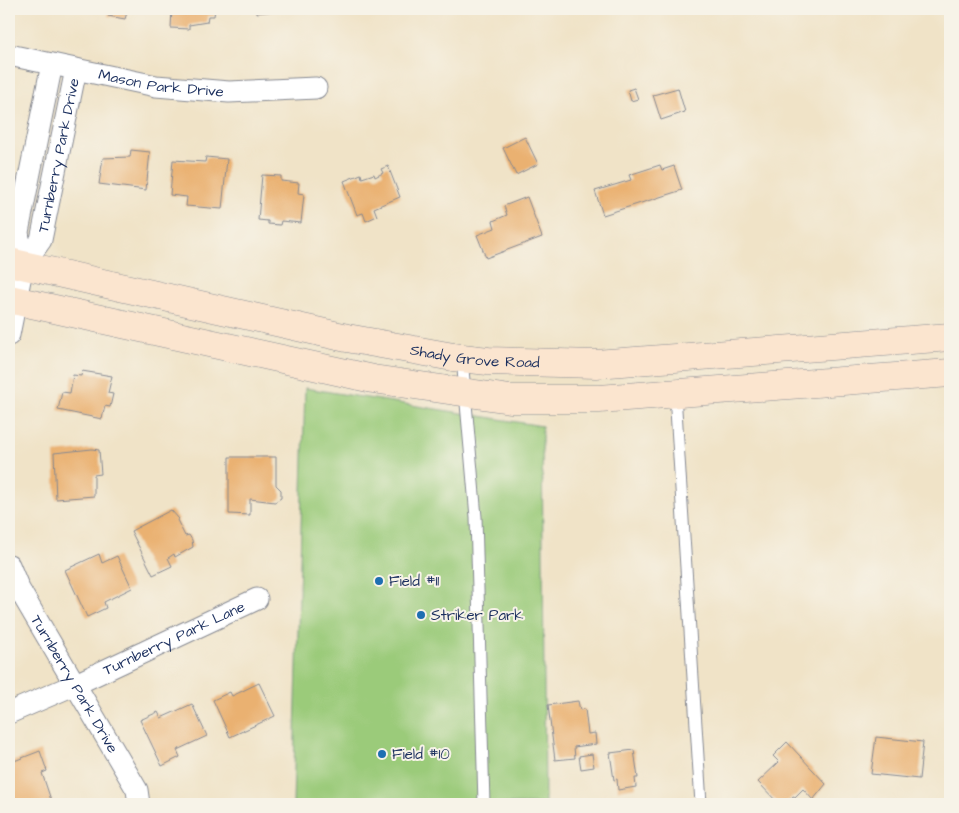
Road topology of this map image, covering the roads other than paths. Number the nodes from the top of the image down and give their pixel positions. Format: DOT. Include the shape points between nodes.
graph roads {
  1 [pos="9,55"];
  2 [pos="52,64"];
  3 [pos="76,69"];
  4 [pos="316,88"];
  5 [pos="16,264"];
  6 [pos="12,299"];
  7 [pos="9,335"];
  8 [pos="950,337"];
  9 [pos="462,358"];
  10 [pos="950,373"];
  11 [pos="465,394"];
  12 [pos="675,394"];
  13 [pos="9,564"];
  14 [pos="257,599"];
  15 [pos="76,684"];
  16 [pos="9,713"];
  17 [pos="140,804"];
  18 [pos="484,804"];
  19 [pos="701,804"];
  1 -- 2 [label="street, Mason Park Drive"];
  2 -- 3 [label="street, Mason Park Drive"];
  2 -- 5 [label="street, Turnberry Park Drive" via="18,232"];
  3 -- 4 [label="street, Mason Park Drive" via="156,86 229,92"];
  3 -- 5 [label="street, Turnberry Park Drive" via="41,240"];
  5 -- 6 [label="street, Turnberry Park Drive"];
  5 -- 9 [label="main road, Shady Grove Road" via="347,338"];
  6 -- 7 [label="street, Turnberry Park Drive"];
  6 -- 11 [label="main road" via="373,380"];
  8 -- 9 [label="main road, Shady Grove Road" via="596,364"];
  9 -- 11 [label="lane"];
  10 -- 12 [label="main road"];
  11 -- 12 [label="main road" via="554,400"];
  11 -- 18 [label="lane" via="476,517"];
  12 -- 19 [label="lane"];
  13 -- 15 [label="street, Turnberry Park Drive" via="19,589"];
  14 -- 15 [label="street, Turnberry Park Lane"];
  15 -- 16 [label="street, Turnberry Park Lane"];
  15 -- 17 [label="street, Turnberry Park Drive" via="136,790"];
}
